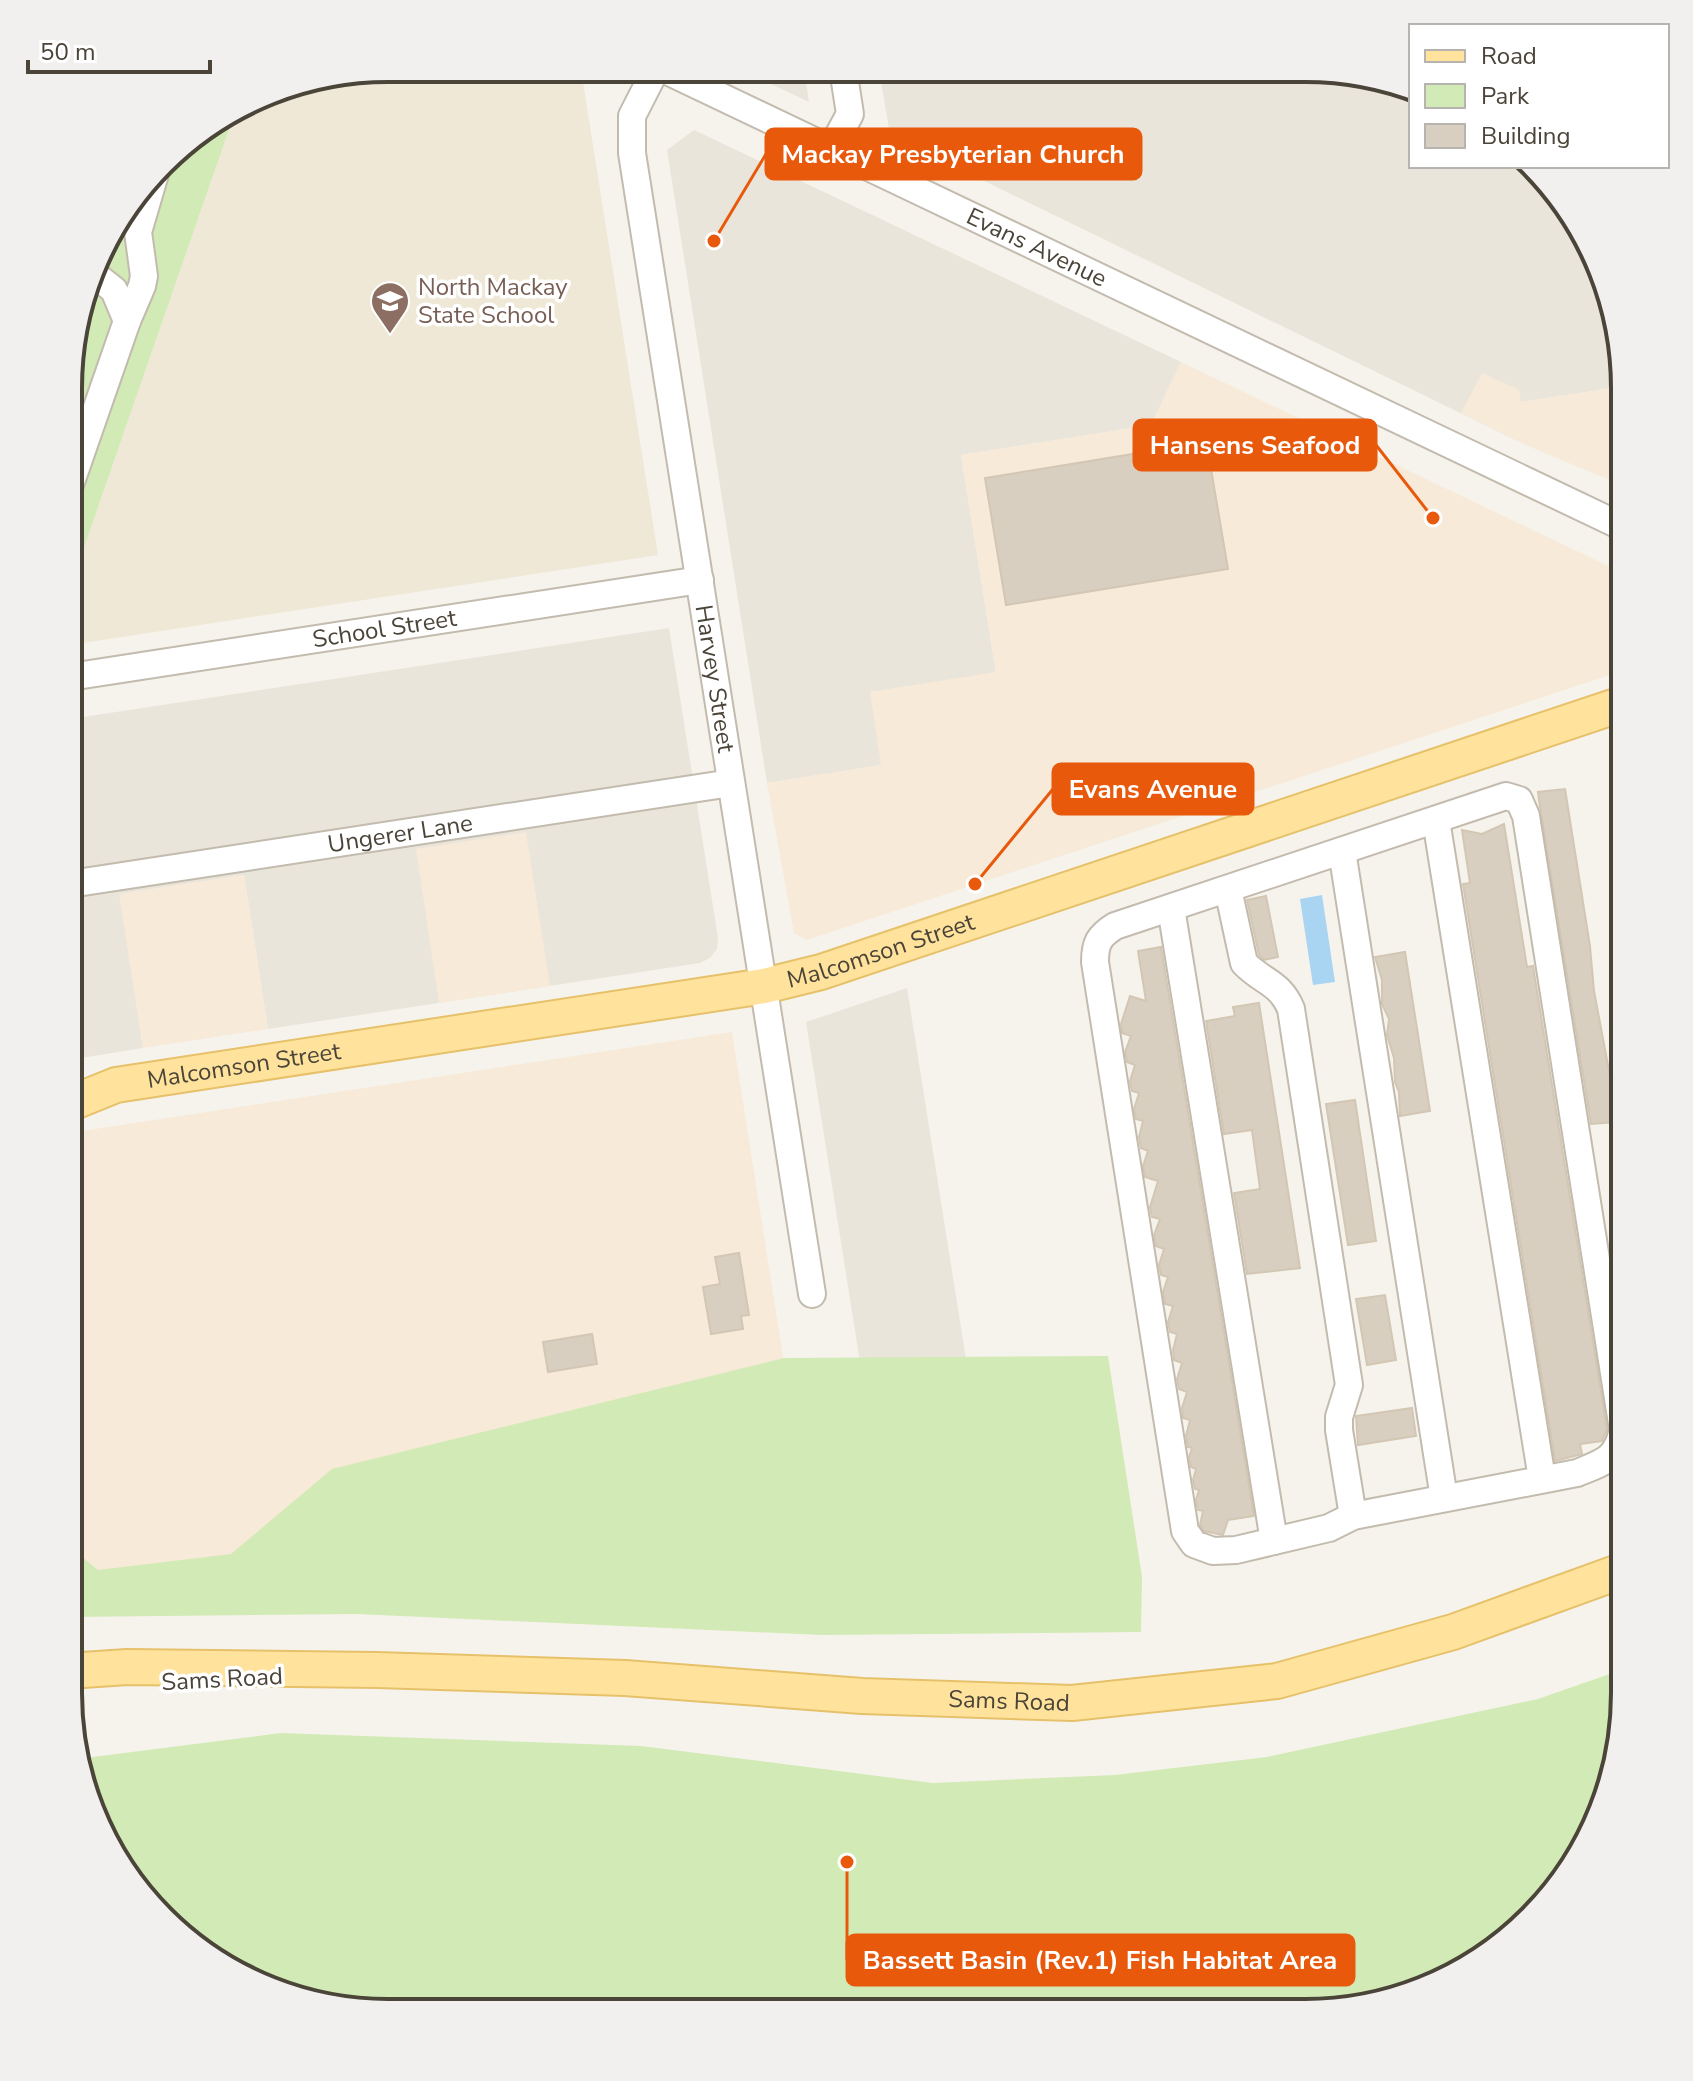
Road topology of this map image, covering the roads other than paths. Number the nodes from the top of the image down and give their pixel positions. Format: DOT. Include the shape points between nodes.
graph roads {
  1 [pos="649,82"];
  2 [pos="690,82"];
  3 [pos="845,82"];
  4 [pos="831,149"];
  5 [pos="148,199"];
  6 [pos="102,280"];
  7 [pos="127,321"];
  8 [pos="82,450"];
  9 [pos="1611,521"];
  10 [pos="700,580"];
  11 [pos="82,675"];
  12 [pos="1611,709"];
  13 [pos="731,783"];
  14 [pos="1436,820"];
  15 [pos="1342,851"];
  16 [pos="82,882"];
  17 [pos="1228,889"];
  18 [pos="1171,908"];
  19 [pos="764,986"];
  20 [pos="82,1081"];
  21 [pos="116,1085"];
  22 [pos="82,1099"];
  23 [pos="812,1294"];
  24 [pos="1611,1354"];
  25 [pos="1611,1456"];
  26 [pos="1542,1479"];
  27 [pos="1444,1498"];
  28 [pos="1353,1516"];
  29 [pos="1274,1541"];
  30 [pos="1611,1575"];
  31 [pos="82,1670"];
  32 [pos="377,1670"];
  33 [pos="82,1689"];
  1 -- 10 [label="street, Harvey Street" via="632,116 632,153"];
  2 -- 4 [label="street, Evans Avenue"];
  3 -- 4 [label="street" via="850,114"];
  4 -- 9 [label="street, Evans Avenue"];
  5 -- 7 [label="street" via="138,232 144,276"];
  6 -- 7 [label="street" via="114,290"];
  7 -- 8 [label="street"];
  10 -- 11 [label="street, School Street"];
  10 -- 13 [label="street, Harvey Street"];
  12 -- 19 [label="main road, Malcomson Street" via="821,972"];
  13 -- 16 [label="street, Ungerer Lane"];
  13 -- 19 [label="street, Harvey Street"];
  14 -- 15 [label="street"];
  14 -- 24 [label="street" via="1506,796 1519,800 1526,816"];
  14 -- 26 [label="street"];
  15 -- 17 [label="street"];
  15 -- 27 [label="street"];
  17 -- 18 [label="street"];
  17 -- 28 [label="street" via="1244,963 1277,986 1291,1009 1349,1385 1339,1430"];
  18 -- 29 [label="street"];
  18 -- 29 [label="street" via="1102,934 1095,962 1185,1531 1194,1544 1213,1551"];
  19 -- 21 [label="main road, Malcomson Street"];
  19 -- 23 [label="street, Harvey Street"];
  20 -- 21 [label="main road, Malcomson Street"];
  21 -- 22 [label="main road, Malcomson Street"];
  25 -- 26 [label="street" via="1577,1473"];
  26 -- 27 [label="street"];
  27 -- 28 [label="street"];
  28 -- 29 [label="street" via="1329,1528"];
  30 -- 32 [label="main road, Sams Road" via="1453,1632 1277,1681 1072,1703"];
  31 -- 32 [label="main road, Sams Road"];
  32 -- 33 [label="main road, Sams Road"];
}
